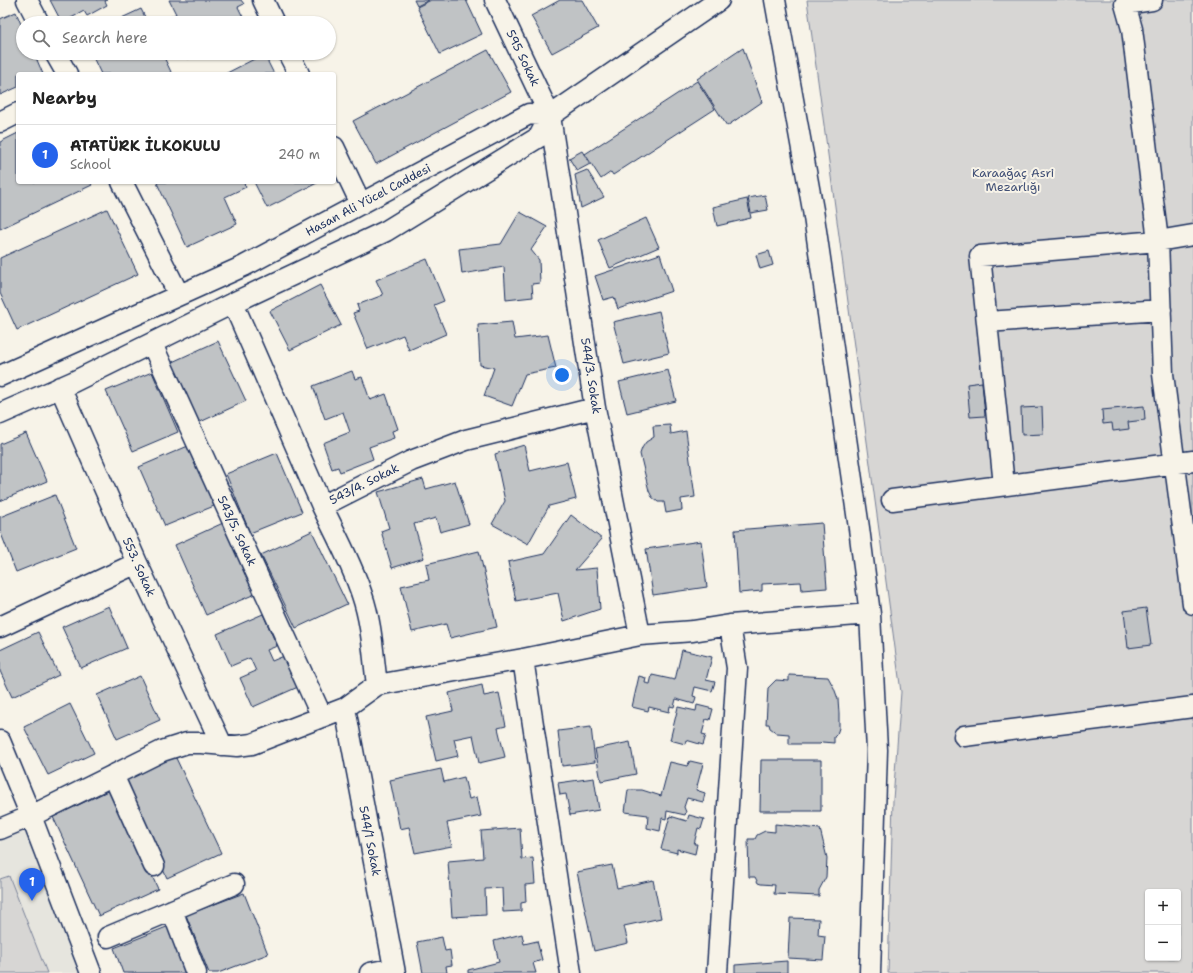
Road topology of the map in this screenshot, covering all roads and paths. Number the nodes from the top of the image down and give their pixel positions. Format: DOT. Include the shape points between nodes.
graph roads {
  1 [pos="27,0"];
  2 [pos="263,0"];
  3 [pos="494,0"];
  4 [pos="775,0"];
  5 [pos="1152,0"];
  6 [pos="710,3"];
  7 [pos="35,16"];
  8 [pos="271,16"];
  9 [pos="60,60"];
  10 [pos="291,60"];
  11 [pos="66,72"];
  12 [pos="297,72"];
  13 [pos="16,114"];
  14 [pos="550,116"];
  15 [pos="0,122"];
  16 [pos="336,151"];
  17 [pos="123,184"];
  18 [pos="361,204"];
  19 [pos="1193,235"];
  20 [pos="1158,241"];
  21 [pos="180,295"];
  22 [pos="233,303"];
  23 [pos="1161,310"];
  24 [pos="987,322"];
  25 [pos="152,344"];
  26 [pos="0,376"];
  27 [pos="60,387"];
  28 [pos="595,408"];
  29 [pos="0,414"];
  30 [pos="1184,462"];
  31 [pos="1004,485"];
  32 [pos="892,500"];
  33 [pos="322,506"];
  34 [pos="137,563"];
  35 [pos="1193,604"];
  36 [pos="870,614"];
  37 [pos="730,625"];
  38 [pos="0,627"];
  39 [pos="640,635"];
  40 [pos="523,659"];
  41 [pos="378,685"];
  42 [pos="1193,707"];
  43 [pos="345,708"];
  44 [pos="322,717"];
  45 [pos="964,736"];
  46 [pos="0,741"];
  47 [pos="222,745"];
  48 [pos="113,775"];
  49 [pos="31,816"];
  50 [pos="0,829"];
  51 [pos="154,866"];
  52 [pos="234,884"];
  53 [pos="172,910"];
  54 [pos="108,937"];
  55 [pos="394,971"];
  56 [pos="91,973"];
  57 [pos="196,973"];
  58 [pos="370,973"];
  59 [pos="571,973"];
  60 [pos="717,973"];
  61 [pos="870,973"];
  1 -- 7 [label="street"];
  2 -- 8 [label="street"];
  3 -- 14 [label="street, 595 Sokak"];
  4 -- 36 [label="street" via="812,210"];
  5 -- 20 [label="street" via="1125,4 1132,28"];
  6 -- 14 [label="street"];
  9 -- 11 [label="street"];
  10 -- 12 [label="street"];
  13 -- 15 [label="street"];
  14 -- 18 [label="street, Hasan Ali Yücel Caddesi" via="529,114"];
  14 -- 22 [label="street" via="539,137 386,231"];
  14 -- 28 [label="street, 544/3. Sokak"];
  16 -- 18 [label="street"];
  17 -- 21 [label="street"];
  18 -- 21 [label="street, Hasan Ali Yücel Caddesi" via="244,266"];
  19 -- 20 [label="street"];
  20 -- 23 [label="street"];
  20 -- 24 [label="street" via="980,256"];
  21 -- 26 [label="street, Hasan Ali Yücel Caddesi"];
  22 -- 25 [label="street"];
  22 -- 33 [label="street, 543/4. Sokak"];
  23 -- 24 [label="street"];
  23 -- 30 [label="street" via="1163,374"];
  24 -- 31 [label="street"];
  25 -- 27 [label="street"];
  25 -- 44 [label="street, 543/5. Sokak"];
  27 -- 29 [label="street"];
  27 -- 34 [label="street, 553. Sokak"];
  28 -- 33 [label="street, 543/4. Sokak" via="466,440 411,461"];
  28 -- 39 [label="street, 544/3. Sokak"];
  30 -- 31 [label="street"];
  30 -- 35 [label="street"];
  31 -- 32 [label="street"];
  33 -- 41 [label="street" via="362,596 369,621"];
  34 -- 38 [label="street"];
  34 -- 47 [label="street, 553. Sokak"];
  36 -- 37 [label="street"];
  36 -- 61 [label="street" via="877,750"];
  37 -- 39 [label="street"];
  37 -- 60 [label="street" via="737,668"];
  39 -- 40 [label="street"];
  40 -- 41 [label="street"];
  40 -- 59 [label="street"];
  41 -- 43 [label="street"];
  42 -- 45 [label="street"];
  43 -- 44 [label="street"];
  43 -- 55 [label="street, 544/1 Sokak"];
  44 -- 47 [label="street" via="252,744"];
  46 -- 49 [label="street"];
  47 -- 48 [label="street" via="187,743 162,751"];
  48 -- 49 [label="street"];
  48 -- 51 [label="street"];
  49 -- 50 [label="street"];
  49 -- 56 [label="street"];
  52 -- 53 [label="street"];
  53 -- 54 [label="street"];
  53 -- 57 [label="street"];
  55 -- 58 [label="street"];
}
